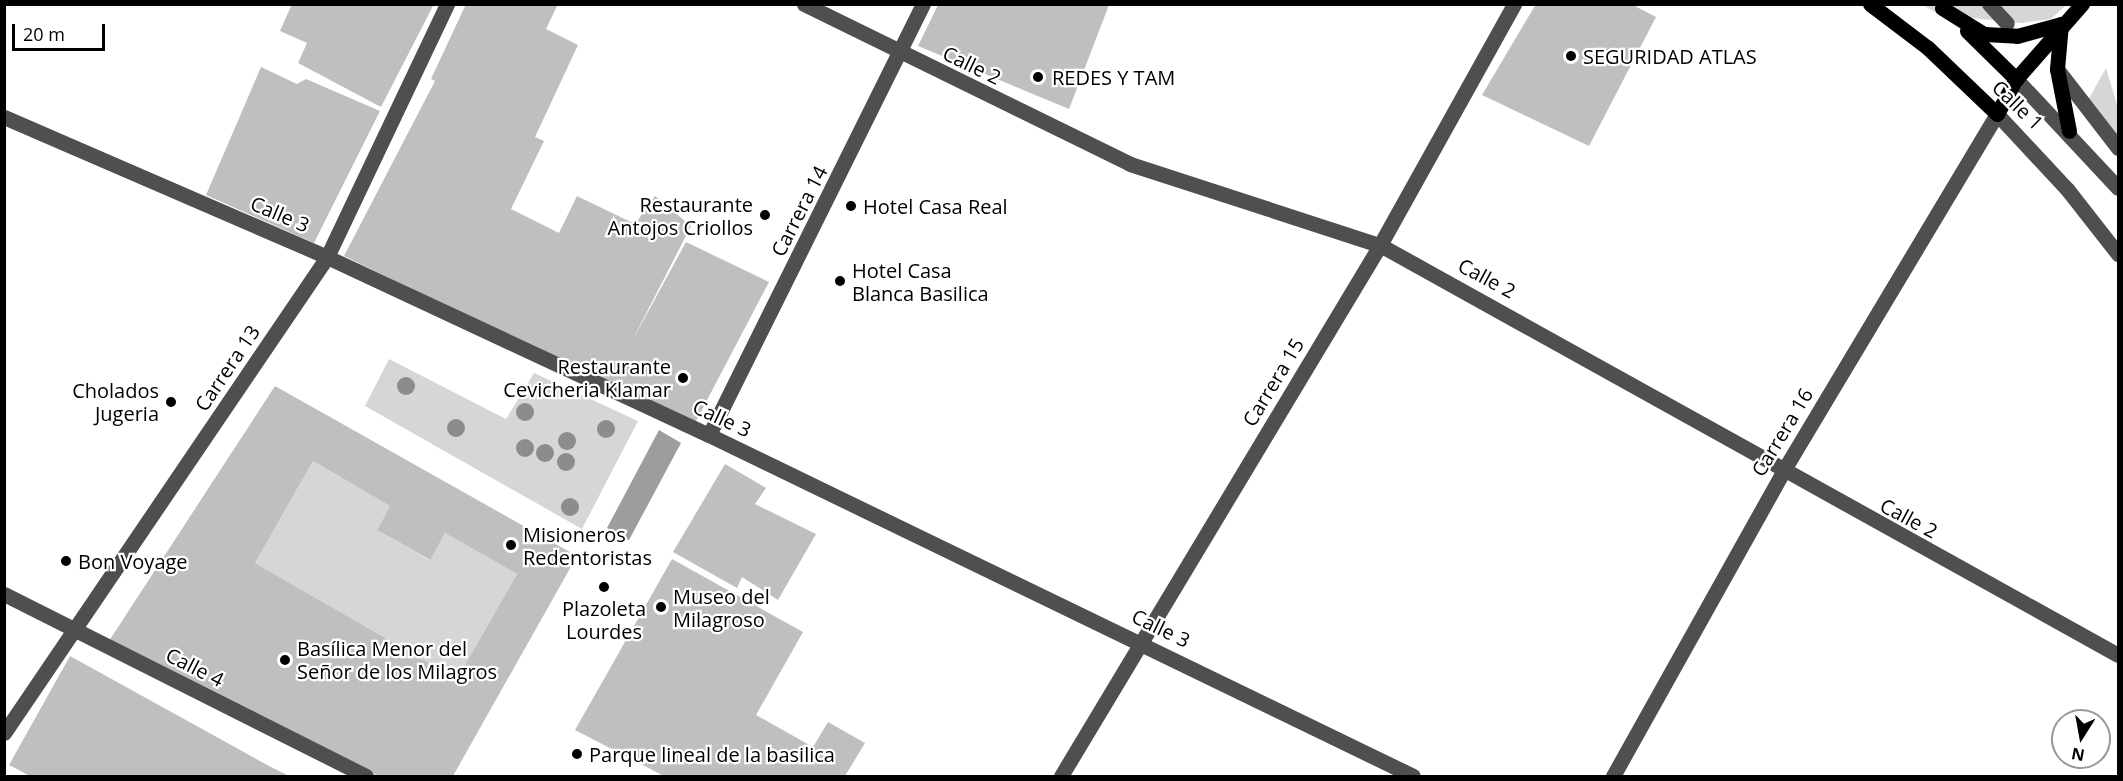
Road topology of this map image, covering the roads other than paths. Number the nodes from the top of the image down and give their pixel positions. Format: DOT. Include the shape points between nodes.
graph roads {
  1 [pos="447,4"];
  2 [pos="804,4"];
  3 [pos="923,4"];
  4 [pos="1514,4"];
  5 [pos="1870,4"];
  6 [pos="1989,4"];
  7 [pos="2082,4"];
  8 [pos="1939,6"];
  9 [pos="2063,21"];
  10 [pos="2007,23"];
  11 [pos="903,55"];
  12 [pos="2057,69"];
  13 [pos="2016,79"];
  14 [pos="1997,114"];
  15 [pos="4,117"];
  16 [pos="2069,131"];
  17 [pos="2118,148"];
  18 [pos="2118,188"];
  19 [pos="1380,245"];
  20 [pos="2118,254"];
  21 [pos="327,257"];
  22 [pos="709,435"];
  23 [pos="1782,473"];
  24 [pos="4,594"];
  25 [pos="76,630"];
  26 [pos="1142,642"];
  27 [pos="2118,655"];
  28 [pos="4,733"];
  29 [pos="366,777"];
  30 [pos="1061,777"];
  31 [pos="1413,777"];
  32 [pos="1613,777"];
  1 -- 21 [label="street, Carrera 13"];
  2 -- 11 [label="street, Calle 2"];
  3 -- 11 [label="street, Carrera 14"];
  4 -- 19 [label="street, Carrera 15"];
  5 -- 14 [label="main road, Calle 1" via="1928,48"];
  6 -- 10 [label="street"];
  7 -- 9 [label="main road"];
  8 -- 9 [label="main road" via="1984,34 2017,36"];
  8 -- 13 [label="main road, Calle 1"];
  9 -- 12 [label="main road"];
  9 -- 13 [label="main road"];
  11 -- 19 [label="street, Calle 2" via="1130,164"];
  11 -- 22 [label="street, Carrera 14"];
  12 -- 16 [label="main road"];
  12 -- 17 [label="street"];
  13 -- 14 [label="main road"];
  13 -- 16 [label="street, Calle 1"];
  14 -- 20 [label="street, Calle 1" via="2067,189"];
  14 -- 23 [label="street, Carrera 16"];
  15 -- 21 [label="street, Calle 3"];
  16 -- 18 [label="street, Calle 1"];
  19 -- 23 [label="street, Calle 2" via="1580,353"];
  19 -- 26 [label="street, Carrera 15"];
  21 -- 22 [label="street, Calle 3"];
  21 -- 25 [label="street, Carrera 13"];
  22 -- 26 [label="street, Calle 3"];
  23 -- 27 [label="street, Calle 2"];
  23 -- 32 [label="street, Carrera 16"];
  24 -- 25 [label="street, Calle 4"];
  25 -- 28 [label="street, Carrera 13"];
  25 -- 29 [label="street, Calle 4"];
  26 -- 30 [label="street, Carrera 15"];
  26 -- 31 [label="street, Calle 3"];
}
